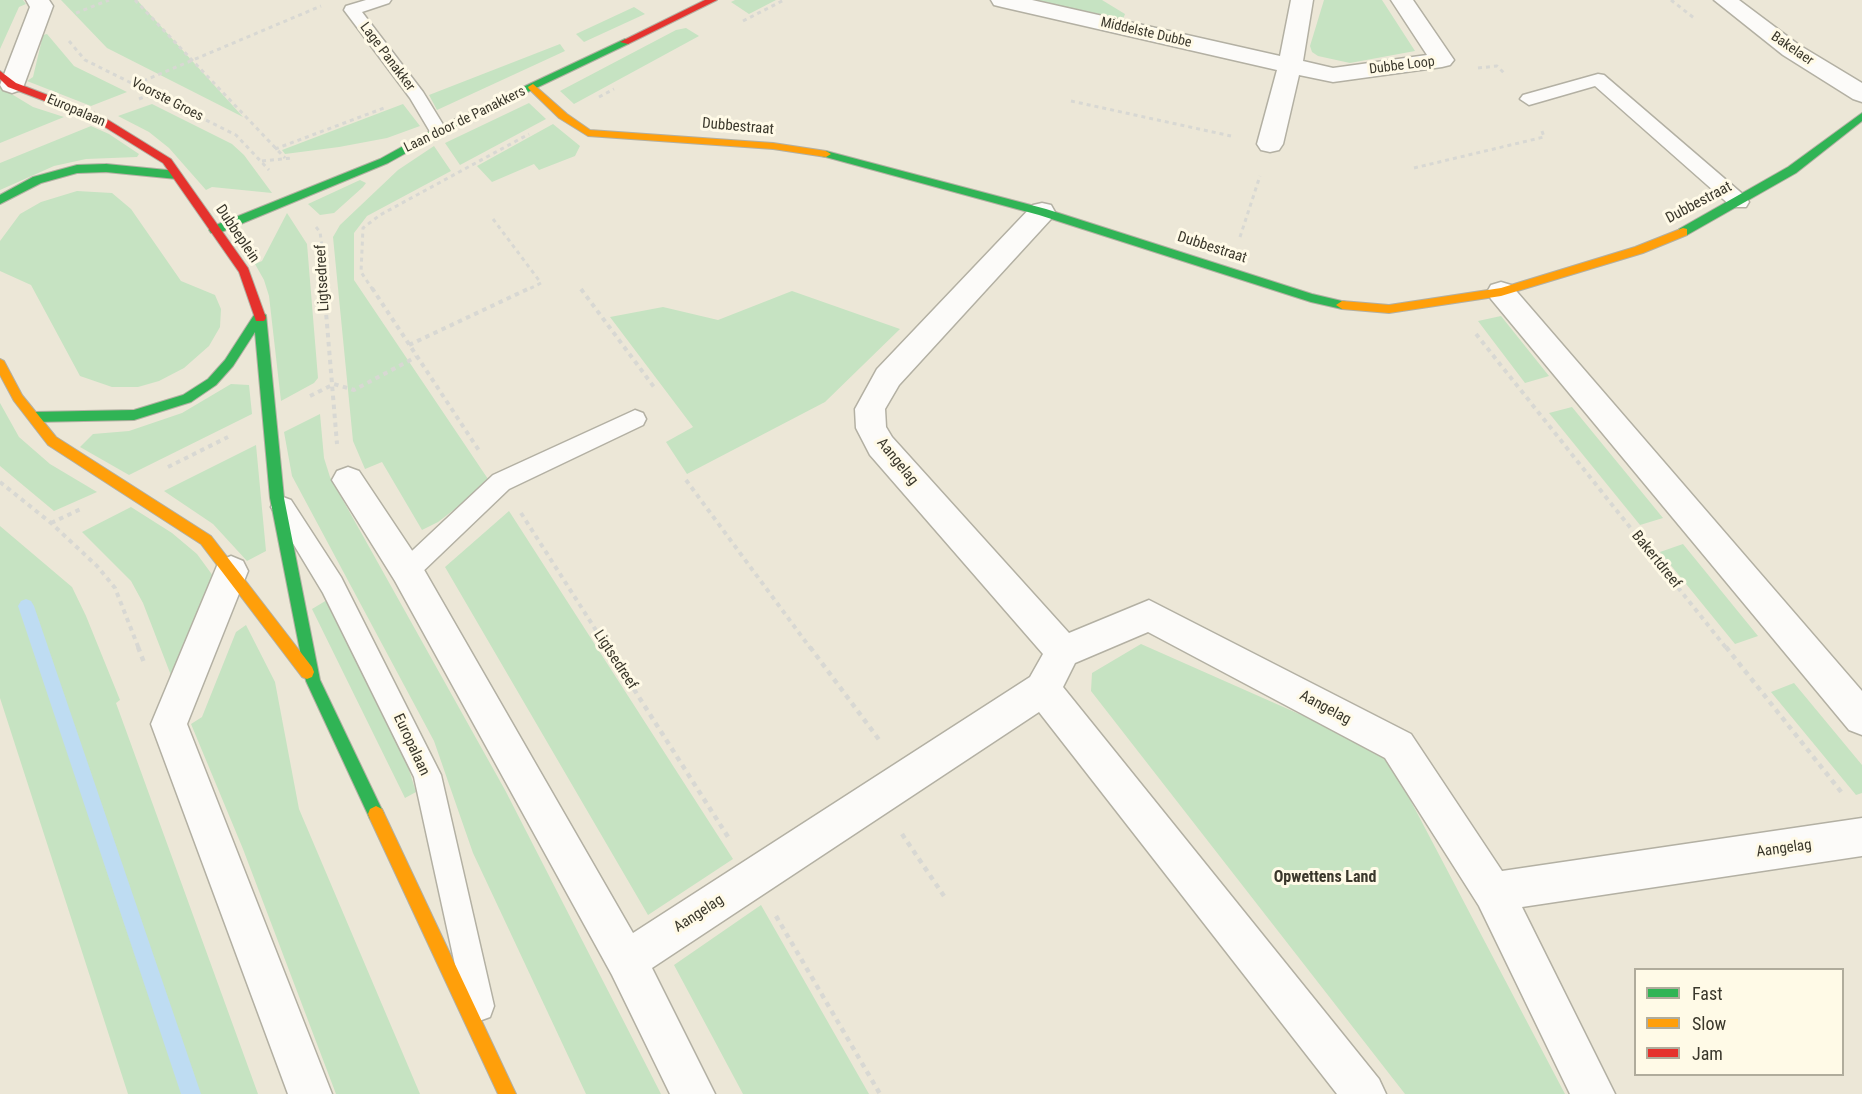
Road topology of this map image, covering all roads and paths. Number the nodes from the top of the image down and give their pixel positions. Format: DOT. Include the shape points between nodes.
graph roads {
  1 [pos="109,0"];
  2 [pos="135,0"];
  3 [pos="383,0"];
  4 [pos="712,0"];
  5 [pos="1002,0"];
  6 [pos="1302,0"];
  7 [pos="1402,0"];
  8 [pos="1725,0"];
  9 [pos="327,4"];
  10 [pos="44,9"];
  11 [pos="194,60"];
  12 [pos="1442,60"];
  13 [pos="1290,64"];
  14 [pos="6,80"];
  15 [pos="136,84"];
  16 [pos="533,87"];
  17 [pos="1862,94"];
  18 [pos="1529,99"];
  19 [pos="1071,101"];
  20 [pos="1862,116"];
  21 [pos="438,131"];
  22 [pos="1270,144"];
  23 [pos="285,158"];
  24 [pos="1414,168"];
  25 [pos="177,175"];
  26 [pos="291,197"];
  27 [pos="0,200"];
  28 [pos="1739,202"];
  29 [pos="1042,212"];
  30 [pos="493,219"];
  31 [pos="363,228"];
  32 [pos="215,230"];
  33 [pos="320,232"];
  34 [pos="1229,270"];
  35 [pos="581,290"];
  36 [pos="1501,292"];
  37 [pos="1450,301"];
  38 [pos="260,315"];
  39 [pos="409,345"];
  40 [pos="416,357"];
  41 [pos="0,364"];
  42 [pos="334,384"];
  43 [pos="33,417"];
  44 [pos="269,417"];
  45 [pos="635,419"];
  46 [pos="348,480"];
  47 [pos="686,480"];
  48 [pos="0,482"];
  49 [pos="501,482"];
  50 [pos="125,488"];
  51 [pos="277,498"];
  52 [pos="51,524"];
  53 [pos="231,571"];
  54 [pos="407,571"];
  55 [pos="1063,652"];
  56 [pos="313,681"];
  57 [pos="1043,689"];
  58 [pos="1861,717"];
  59 [pos="169,724"];
  60 [pos="892,788"];
  61 [pos="1847,800"];
  62 [pos="1862,837"];
  63 [pos="755,878"];
  64 [pos="1493,892"];
  65 [pos="944,896"];
  66 [pos="626,961"];
  67 [pos="489,1052"];
  68 [pos="310,1094"];
  69 [pos="507,1094"];
  70 [pos="693,1094"];
  71 [pos="880,1094"];
  72 [pos="1364,1094"];
  73 [pos="1593,1094"];
  1 -- 10 [label="path"];
  2 -- 11 [label="path"];
  3 -- 21 [label="lane, Lage Panakker" via="352,10 417,96"];
  4 -- 16 [label="main road, Laan door de Panakkers"];
  5 -- 13 [label="street, Middelste Dubbe"];
  6 -- 13 [label="street"];
  7 -- 12 [label="street, Dubbe Loop"];
  8 -- 17 [label="street, Bakelaer" via="1791,50"];
  9 -- 11 [label="path"];
  10 -- 14 [label="street"];
  10 -- 15 [label="path, Voorste Groes" via="85,60"];
  11 -- 15 [label="path"];
  11 -- 23 [label="path"];
  12 -- 13 [label="street, Dubbe Loop" via="1333,75"];
  12 -- 18 [label="path" via="1465,69 1497,66"];
  13 -- 22 [label="street"];
  14 -- 25 [label="main road, Europalaan" via="96,117 166,161"];
  15 -- 26 [label="path, Voorste Groes" via="236,135"];
  16 -- 21 [label="main road, Laan door de Panakkers"];
  16 -- 29 [label="main road, Dubbestraat" via="588,133 772,146 842,156"];
  18 -- 24 [label="path" via="1544,136"];
  18 -- 28 [label="lane" via="1598,79"];
  19 -- 22 [label="path"];
  20 -- 28 [label="main road, Dubbestraat" via="1792,170"];
  21 -- 26 [label="main road, Laan door de Panakkers" via="384,161"];
  22 -- 34 [label="path"];
  25 -- 27 [label="main road" via="77,169 37,180"];
  25 -- 32 [label="main road, Dubbeplein"];
  26 -- 32 [label="main road, Laan door de Panakkers"];
  28 -- 36 [label="main road, Dubbestraat" via="1697,226 1639,250"];
  29 -- 34 [label="main road, Dubbestraat"];
  29 -- 55 [label="street, Aangelag" via="888,377 870,409 871,428 881,446"];
  30 -- 39 [label="path" via="541,283"];
  31 -- 39 [label="path, Ligtsedreef" via="361,272"];
  32 -- 38 [label="main road, Dubbeplein" via="244,271"];
  33 -- 42 [label="path, Ligtsedreef"];
  34 -- 37 [label="main road, Dubbestraat" via="1340,305 1389,309"];
  35 -- 45 [label="path" via="661,396"];
  36 -- 37 [label="main road, Dubbestraat"];
  36 -- 58 [label="street"];
  37 -- 61 [label="path, Bakertdreef"];
  38 -- 43 [label="main road" via="230,363 212,382 187,399 134,415"];
  38 -- 44 [label="main road, Europalaan"];
  39 -- 40 [label="path, Ligtsedreef"];
  40 -- 42 [label="path" via="354,390"];
  40 -- 49 [label="path, Ligtsedreef"];
  41 -- 43 [label="main road"];
  42 -- 44 [label="path"];
  42 -- 46 [label="path, Ligtsedreef" via="335,436"];
  43 -- 50 [label="main road, Europalaan" via="52,441"];
  44 -- 50 [label="path"];
  44 -- 51 [label="main road, Europalaan"];
  45 -- 49 [label="lane"];
  46 -- 54 [label="street"];
  47 -- 60 [label="path"];
  48 -- 52 [label="path"];
  49 -- 54 [label="lane"];
  49 -- 63 [label="path, Ligtsedreef"];
  50 -- 52 [label="path"];
  50 -- 53 [label="main road, Europalaan" via="206,540"];
  51 -- 56 [label="main road, Europalaan"];
  51 -- 67 [label="lane, Europalaan" via="332,585 427,775"];
  52 -- 59 [label="path" via="114,588"];
  53 -- 56 [label="main road, Europalaan"];
  53 -- 59 [label="street"];
  54 -- 66 [label="street"];
  55 -- 57 [label="street, Aangelag"];
  55 -- 64 [label="street, Aangelag" via="1149,615 1398,746"];
  56 -- 67 [label="main road, Europalaan"];
  57 -- 60 [label="street, Aangelag"];
  57 -- 72 [label="street"];
  59 -- 68 [label="street"];
  60 -- 63 [label="street, Aangelag"];
  60 -- 65 [label="path"];
  62 -- 64 [label="street, Aangelag"];
  63 -- 66 [label="street, Aangelag"];
  63 -- 71 [label="path, Ligtsedreef"];
  64 -- 73 [label="street, Aangelag"];
  66 -- 70 [label="street"];
  67 -- 69 [label="main road, Europalaan"];
}
